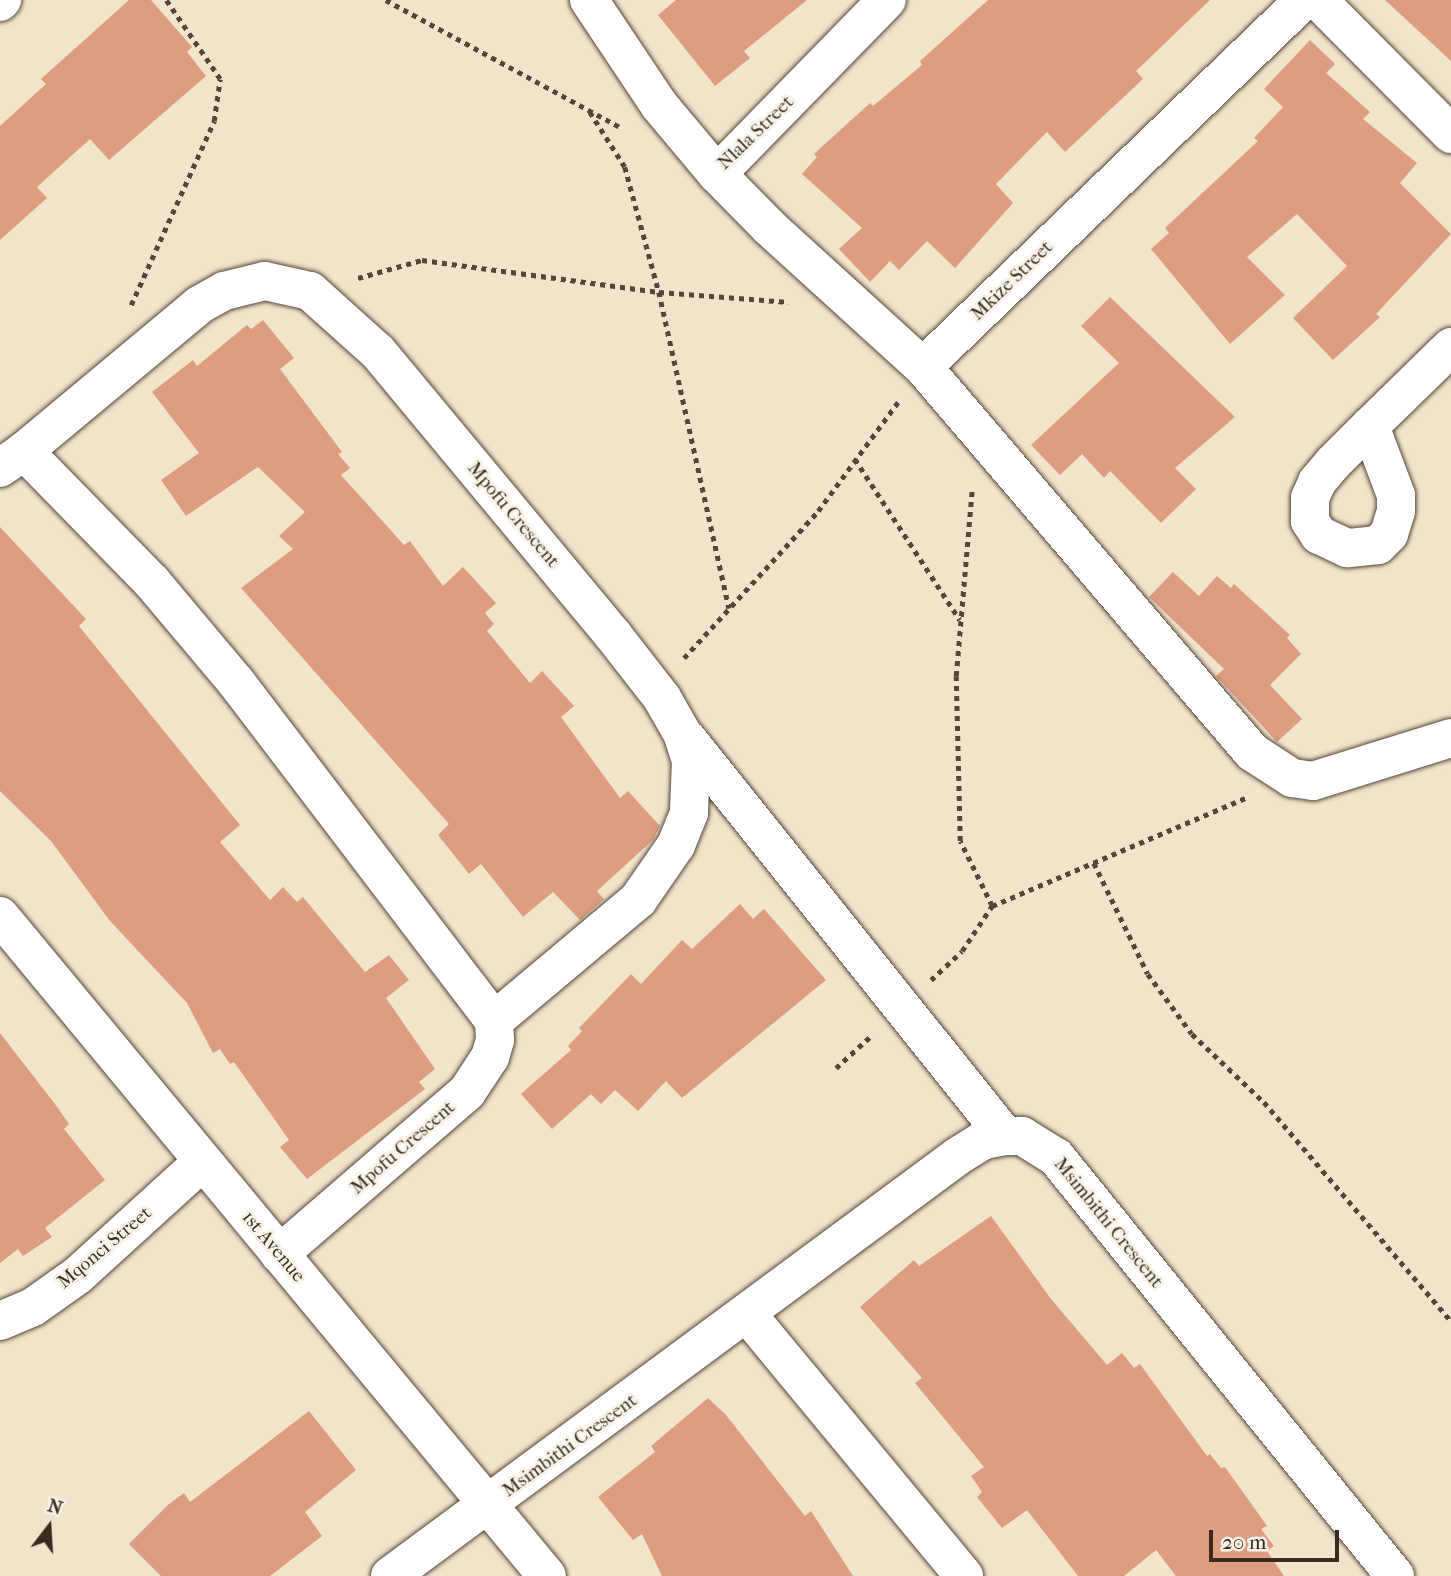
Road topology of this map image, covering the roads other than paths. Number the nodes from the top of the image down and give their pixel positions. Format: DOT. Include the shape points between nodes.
graph roads {
  1 [pos="589,0"];
  2 [pos="887,0"];
  3 [pos="1304,0"];
  4 [pos="1318,0"];
  5 [pos="1451,134"];
  6 [pos="718,174"];
  7 [pos="1451,348"];
  8 [pos="923,367"];
  9 [pos="1370,426"];
  10 [pos="12,459"];
  11 [pos="682,733"];
  12 [pos="1451,738"];
  13 [pos="0,916"];
  14 [pos="494,1021"];
  15 [pos="1005,1136"];
  16 [pos="201,1163"];
  17 [pos="279,1254"];
  18 [pos="748,1315"];
  19 [pos="0,1321"];
  20 [pos="489,1504"];
  21 [pos="390,1576"];
  22 [pos="547,1576"];
  23 [pos="964,1576"];
  24 [pos="1395,1576"];
  1 -- 6 [label="street, Nlala Street" via="659,105"];
  2 -- 6 [label="street, Nlala Street"];
  3 -- 8 [label="street, Mkize Street"];
  4 -- 5 [label="street"];
  6 -- 8 [label="street"];
  7 -- 9 [label="street"];
  8 -- 12 [label="street" via="1240,740 1272,768 1292,778 1332,777"];
  10 -- 11 [label="street, Mpofu Crescent" via="199,305 224,291 265,281 310,291 378,352 662,698"];
  10 -- 14 [label="street, Mpofu Crescent" via="152,582 236,682"];
  11 -- 14 [label="street, Mpofu Crescent" via="691,760 689,813 659,874 638,900"];
  11 -- 15 [label="street"];
  13 -- 16 [label="street, 1st Avenue"];
  14 -- 17 [label="street, Mpofu Crescent" via="490,1057 467,1092"];
  15 -- 18 [label="street, Msimbithi Crescent" via="984,1140 958,1156"];
  15 -- 24 [label="street, Msimbithi Crescent" via="1022,1136 1056,1157"];
  16 -- 17 [label="street, 1st Avenue"];
  16 -- 19 [label="street, Mqonci Street" via="78,1275 33,1307"];
  17 -- 20 [label="street, 1st Avenue"];
  18 -- 20 [label="street, Msimbithi Crescent"];
  18 -- 23 [label="street"];
  20 -- 21 [label="street, Msimbithi Crescent"];
  20 -- 22 [label="street, 1st Avenue"];
}
